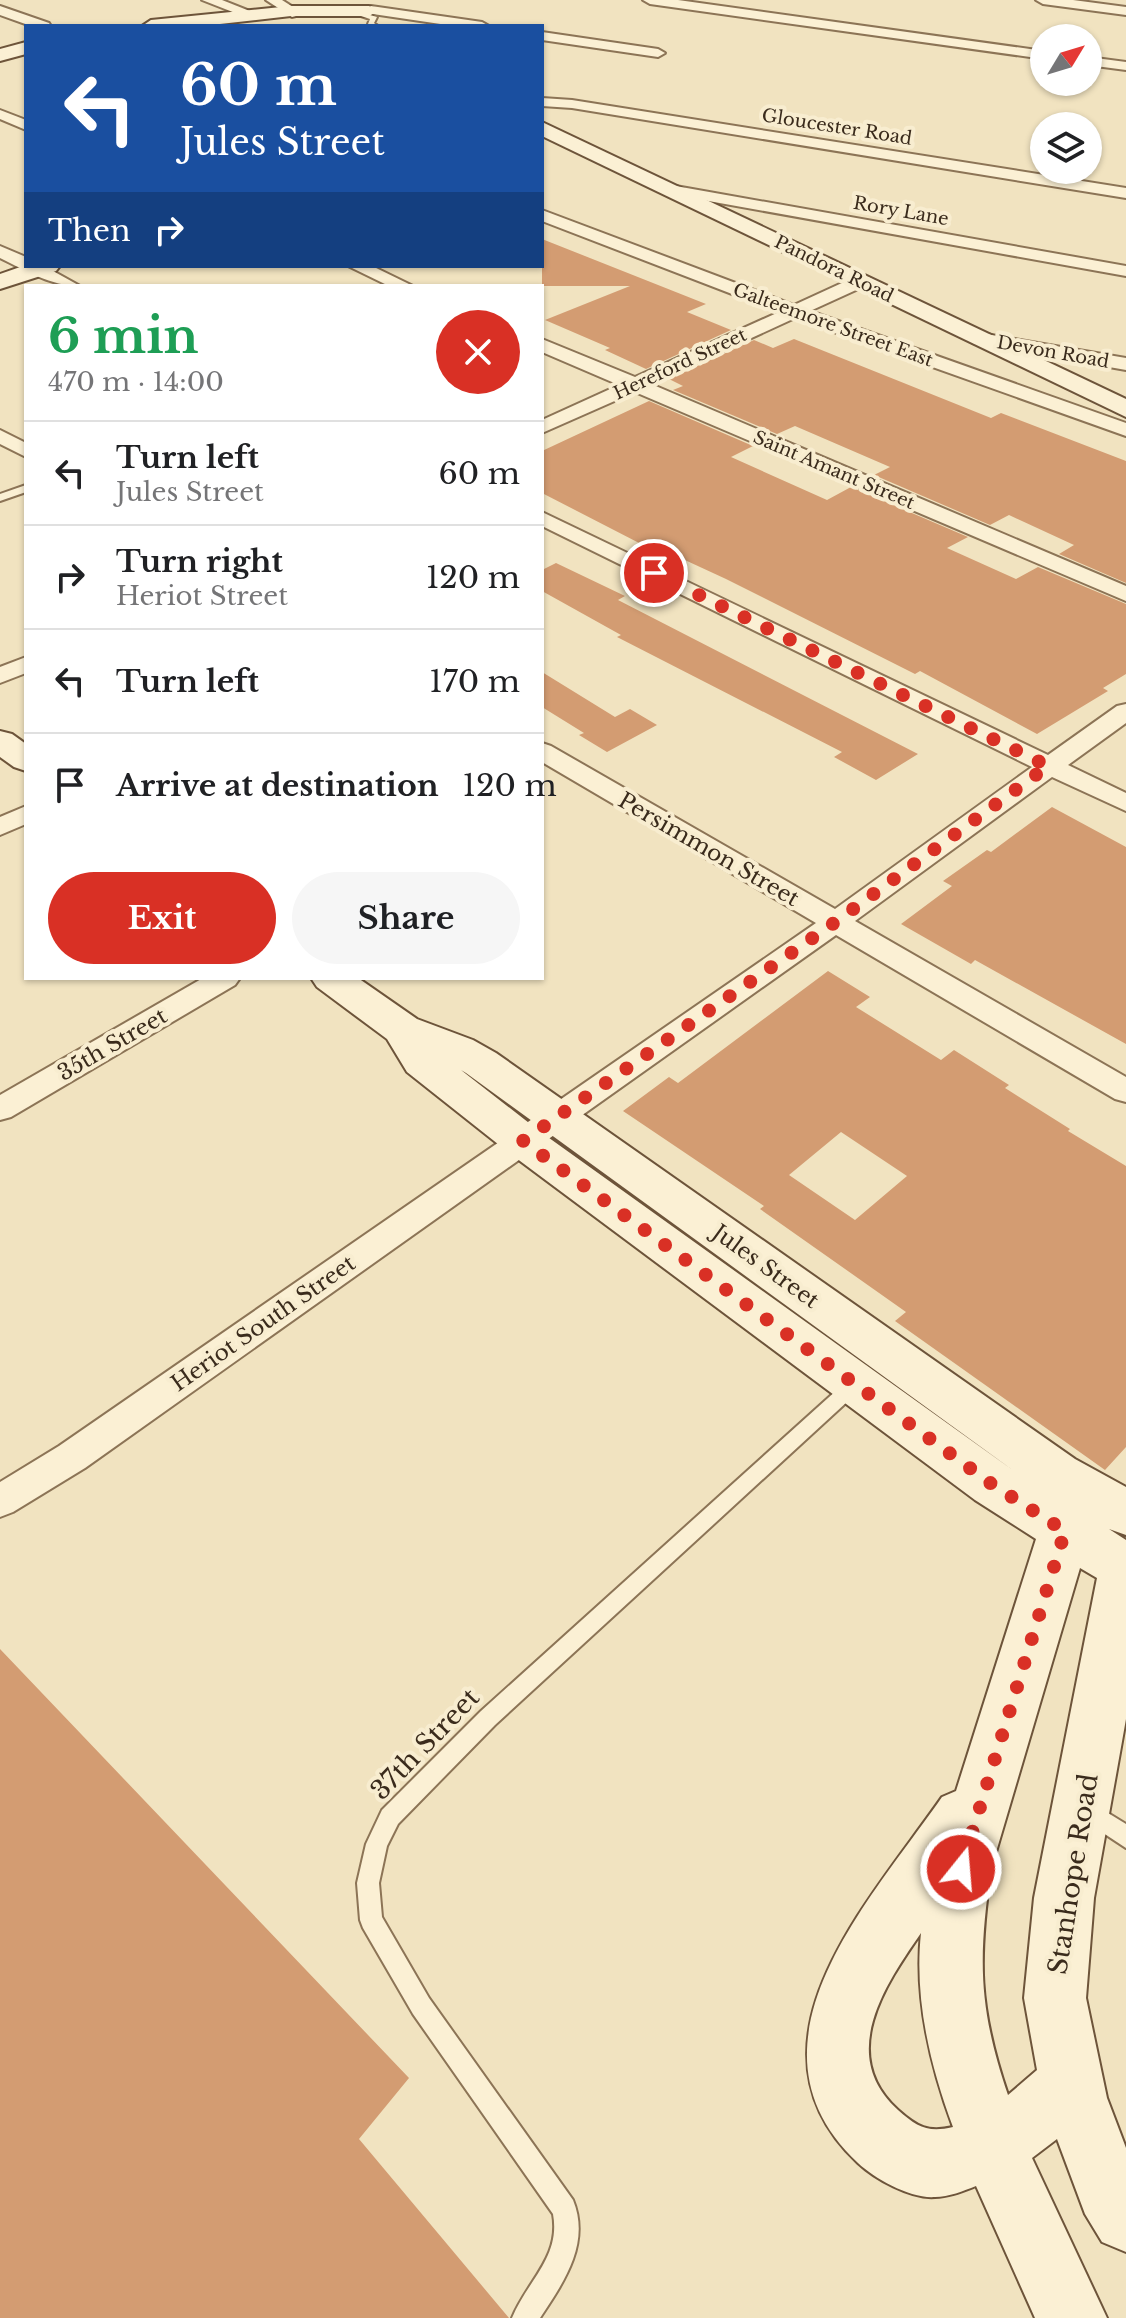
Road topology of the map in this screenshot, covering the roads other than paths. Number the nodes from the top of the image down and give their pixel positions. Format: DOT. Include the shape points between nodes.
graph roads {
  1 [pos="209,0"];
  2 [pos="389,0"];
  3 [pos="650,0"];
  4 [pos="1043,0"];
  5 [pos="273,7"];
  6 [pos="0,10"];
  7 [pos="1126,11"];
  8 [pos="253,15"];
  9 [pos="363,17"];
  10 [pos="38,24"];
  11 [pos="170,24"];
  12 [pos="456,24"];
  13 [pos="544,36"];
  14 [pos="24,49"];
  15 [pos="658,53"];
  16 [pos="1030,53"];
  17 [pos="0,55"];
  18 [pos="1102,63"];
  19 [pos="1126,66"];
  20 [pos="544,102"];
  21 [pos="0,114"];
  22 [pos="24,124"];
  23 [pos="544,129"];
  24 [pos="670,190"];
  25 [pos="1126,193"];
  26 [pos="544,216"];
  27 [pos="0,251"];
  28 [pos="24,261"];
  29 [pos="32,268"];
  30 [pos="40,268"];
  31 [pos="362,268"];
  32 [pos="1126,271"];
  33 [pos="861,281"];
  34 [pos="0,282"];
  35 [pos="68,284"];
  36 [pos="399,284"];
  37 [pos="793,311"];
  38 [pos="980,339"];
  39 [pos="544,346"];
  40 [pos="1126,364"];
  41 [pos="636,386"];
  42 [pos="1116,404"];
  43 [pos="544,426"];
  44 [pos="1126,430"];
  45 [pos="0,436"];
  46 [pos="24,450"];
  47 [pos="24,489"];
  48 [pos="0,498"];
  49 [pos="544,519"];
  50 [pos="1126,594"];
  51 [pos="24,665"];
  52 [pos="0,676"];
  53 [pos="1126,711"];
  54 [pos="0,741"];
  55 [pos="544,752"];
  56 [pos="24,759"];
  57 [pos="1048,766"];
  58 [pos="1126,803"];
  59 [pos="24,815"];
  60 [pos="0,827"];
  61 [pos="834,923"];
  62 [pos="222,980"];
  63 [pos="334,980"];
  64 [pos="1126,1091"];
  65 [pos="0,1109"];
  66 [pos="540,1129"];
  67 [pos="873,1369"];
  68 [pos="0,1501"];
  69 [pos="1093,1512"];
  70 [pos="1126,1569"];
  71 [pos="990,1778"];
  72 [pos="1106,1784"];
  73 [pos="1070,2084"];
  74 [pos="995,2147"];
  75 [pos="1126,2218"];
  76 [pos="525,2318"];
  77 [pos="1072,2318"];
  1 -- 8 [label="street"];
  2 -- 9 [label="main road"];
  3 -- 16 [label="street"];
  4 -- 7 [label="street"];
  5 -- 8 [label="main road"];
  5 -- 9 [label="main road"];
  6 -- 10 [label="street"];
  8 -- 11 [label="main road"];
  9 -- 12 [label="street"];
  13 -- 15 [label="street"];
  14 -- 17 [label="main road"];
  18 -- 19 [label="street"];
  20 -- 25 [label="street, Gloucester Road"];
  21 -- 22 [label="street"];
  23 -- 24 [label="main road, Pandora Road"];
  24 -- 32 [label="street, Rory Lane"];
  24 -- 33 [label="main road, Pandora Road"];
  26 -- 37 [label="street, Galteemore Street East"];
  27 -- 28 [label="street"];
  29 -- 34 [label="main road"];
  30 -- 35 [label="street"];
  31 -- 36 [label="street"];
  33 -- 37 [label="street, Hereford Street"];
  33 -- 38 [label="main road, Pandora Road"];
  37 -- 41 [label="street, Hereford Street"];
  37 -- 44 [label="street, Galteemore Street East"];
  38 -- 40 [label="street, Devon Road"];
  38 -- 42 [label="main road, Pandora Road"];
  39 -- 41 [label="street, Saint Amant Street"];
  40 -- 42 [label="street"];
  41 -- 43 [label="street, Hereford Street"];
  41 -- 50 [label="street, Saint Amant Street"];
  45 -- 46 [label="street"];
  47 -- 48 [label="lane"];
  49 -- 57 [label="street"];
  51 -- 52 [label="street"];
  53 -- 57 [label="street, Heriot South Street"];
  54 -- 56 [label="main road"];
  55 -- 61 [label="street, Persimmon Street"];
  57 -- 58 [label="street"];
  57 -- 61 [label="street, Heriot South Street"];
  59 -- 60 [label="street"];
  61 -- 64 [label="street, Persimmon Street"];
  61 -- 66 [label="street, Heriot South Street"];
  62 -- 65 [label="street, 35th Street"];
  63 -- 66 [label="main road, Jules Street" via="402,1029 422,1062"];
  66 -- 67 [label="main road, Jules Street"];
  66 -- 68 [label="street, Heriot South Street" via="72,1457"];
  67 -- 69 [label="main road, Jules Street" via="993,1485"];
  67 -- 76 [label="lane, 37th Street" via="488,1718 390,1817 377,1844 368,1883 371,1920 421,2006 564,2209 563,2257"];
  69 -- 70 [label="main road, Jules Street"];
  69 -- 71 [label="main road"];
  70 -- 72 [label="main road, Stanhope Road"];
  71 -- 74 [label="main road" via="961,1869 952,1926 950,1995 970,2077"];
  71 -- 74 [label="main road" via="859,1971 843,2007 835,2048 838,2072 857,2115 892,2149 935,2165"];
  72 -- 73 [label="main road, Stanhope Road" via="1064,1898 1055,1998"];
  73 -- 74 [label="main road"];
  73 -- 75 [label="main road, Stanhope Road" via="1109,2190"];
  74 -- 77 [label="main road" via="1007,2185"];
}
